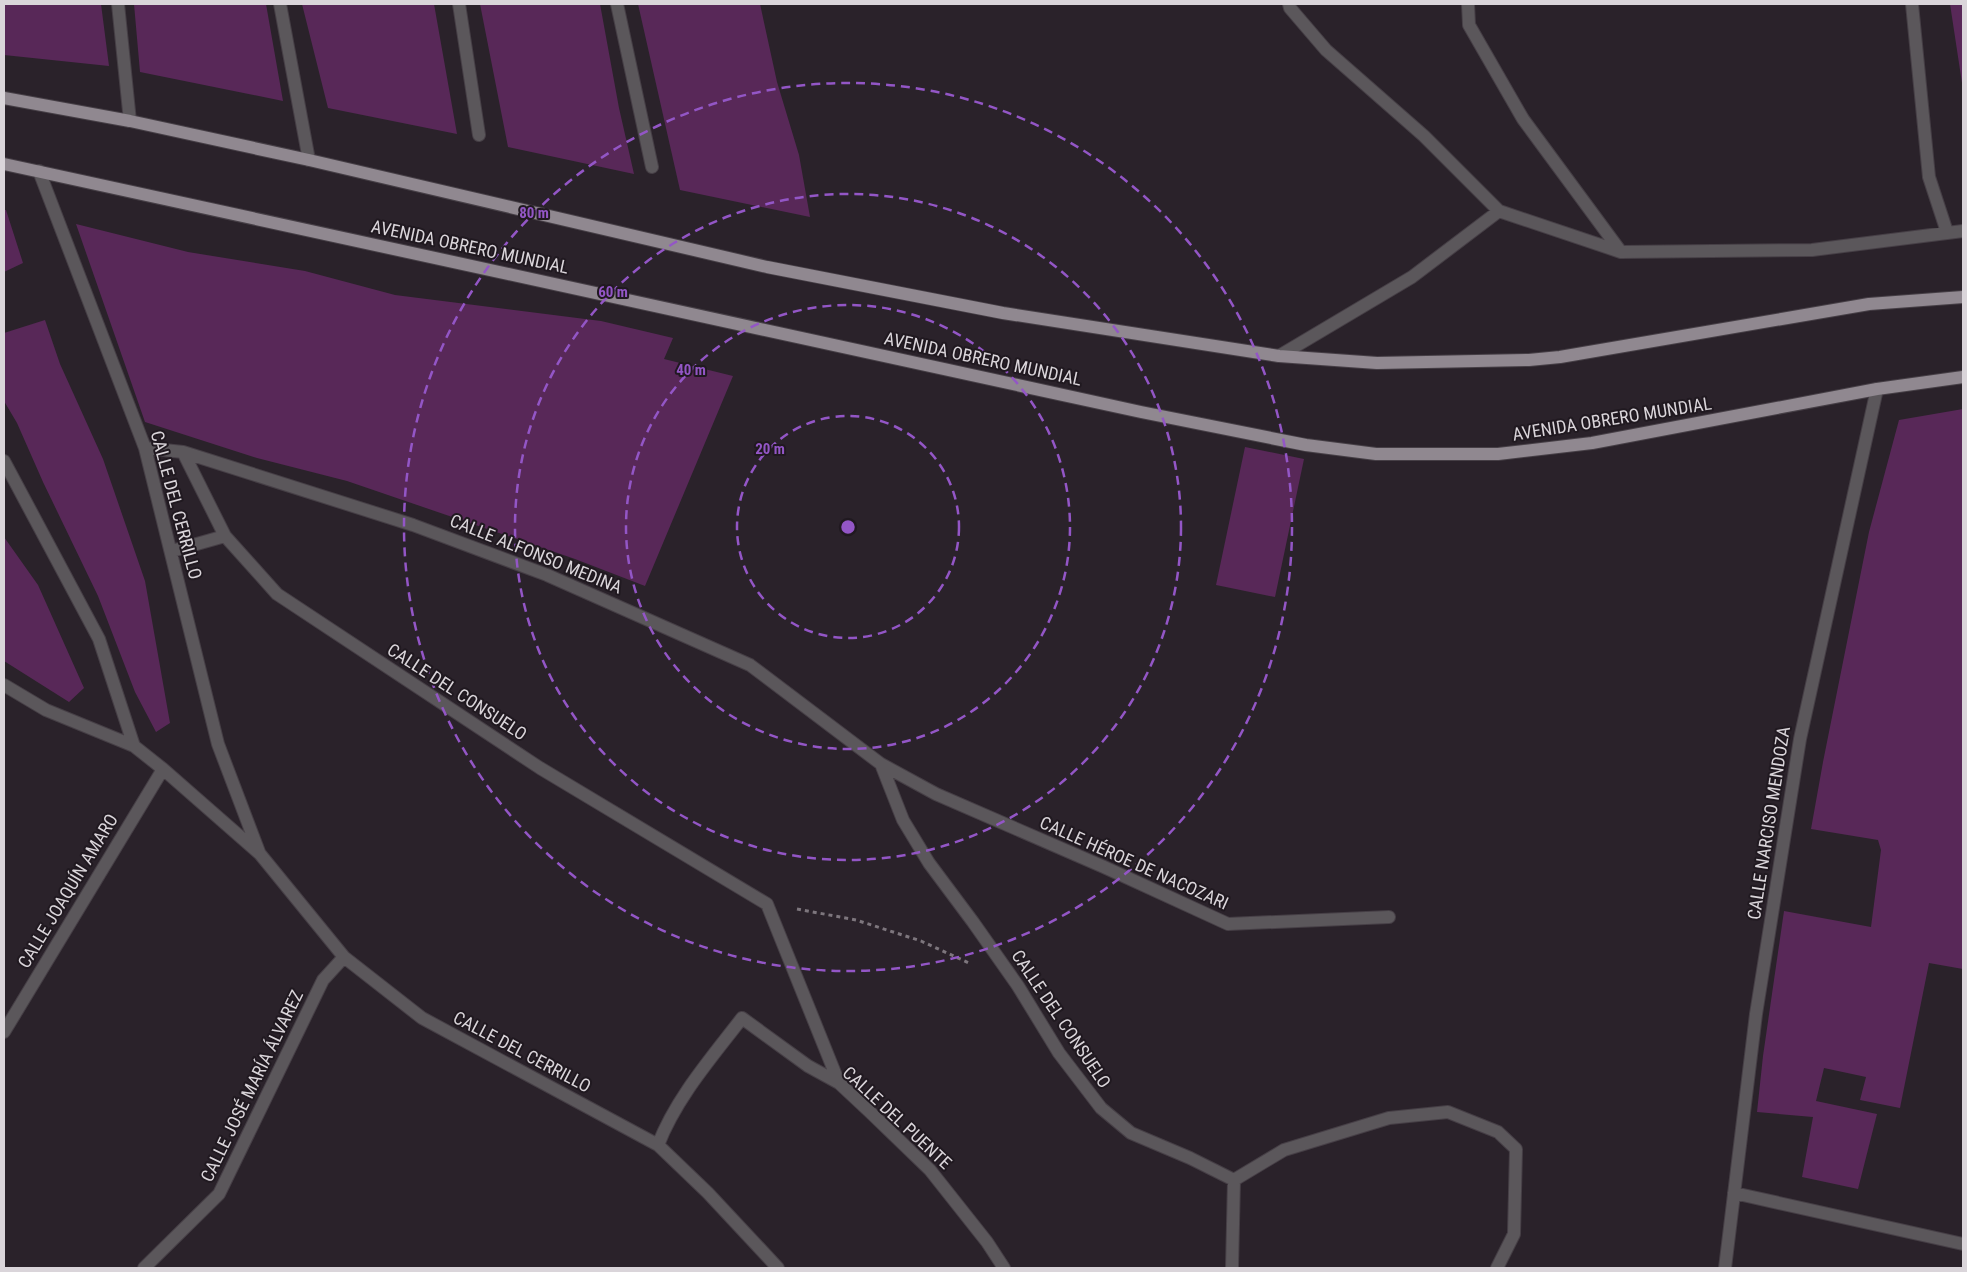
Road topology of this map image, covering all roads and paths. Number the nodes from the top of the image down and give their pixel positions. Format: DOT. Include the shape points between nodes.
graph roads {
  1 [pos="118,4"];
  2 [pos="280,4"];
  3 [pos="459,4"];
  4 [pos="617,4"];
  5 [pos="1289,4"];
  6 [pos="1468,4"];
  7 [pos="1912,4"];
  8 [pos="4,98"];
  9 [pos="130,122"];
  10 [pos="479,135"];
  11 [pos="309,160"];
  12 [pos="4,164"];
  13 [pos="652,167"];
  14 [pos="39,171"];
  15 [pos="1499,211"];
  16 [pos="1963,230"];
  17 [pos="1947,232"];
  18 [pos="1620,252"];
  19 [pos="1963,297"];
  20 [pos="1279,356"];
  21 [pos="1963,377"];
  22 [pos="1877,389"];
  23 [pos="145,448"];
  24 [pos="183,452"];
  25 [pos="4,461"];
  26 [pos="225,536"];
  27 [pos="172,551"];
  28 [pos="4,685"];
  29 [pos="134,746"];
  30 [pos="880,764"];
  31 [pos="163,769"];
  32 [pos="260,854"];
  33 [pos="767,904"];
  34 [pos="1389,917"];
  35 [pos="344,957"];
  36 [pos="974,965"];
  37 [pos="4,1032"];
  38 [pos="839,1084"];
  39 [pos="658,1145"];
  40 [pos="1234,1180"];
  41 [pos="1734,1193"];
  42 [pos="1963,1244"];
  43 [pos="144,1268"];
  44 [pos="778,1268"];
  45 [pos="1004,1268"];
  46 [pos="1232,1268"];
  47 [pos="1497,1268"];
  48 [pos="1725,1268"];
  1 -- 9 [label="street"];
  2 -- 11 [label="street"];
  3 -- 10 [label="street"];
  4 -- 13 [label="street"];
  5 -- 15 [label="street" via="1326,50 1424,136"];
  6 -- 18 [label="street" via="1469,25 1523,119"];
  7 -- 17 [label="street" via="1929,177"];
  8 -- 9 [label="main road"];
  9 -- 11 [label="main road"];
  11 -- 20 [label="main road" via="767,267 1004,313"];
  12 -- 14 [label="main road, AVENIDA OBRERO MUNDIAL"];
  14 -- 22 [label="main road, AVENIDA OBRERO MUNDIAL" via="1141,412 1306,445 1376,454 1498,454 1592,443"];
  14 -- 23 [label="street, CALLE DEL CERRILLO"];
  15 -- 18 [label="street"];
  15 -- 20 [label="street" via="1412,278"];
  16 -- 17 [label="street"];
  17 -- 18 [label="street" via="1812,250"];
  19 -- 20 [label="main road" via="1869,304 1529,360 1377,363"];
  21 -- 22 [label="main road, AVENIDA OBRERO MUNDIAL"];
  22 -- 41 [label="street, CALLE NARCISO MENDOZA" via="1800,739 1756,1014"];
  23 -- 24 [label="street, CALLE ALFONSO MEDINA"];
  23 -- 27 [label="street, CALLE DEL CERRILLO"];
  24 -- 26 [label="street, CALLE DEL CONSUELO"];
  24 -- 30 [label="street, CALLE ALFONSO MEDINA" via="413,525 547,575 634,613 750,665"];
  25 -- 29 [label="street" via="99,639"];
  26 -- 27 [label="street"];
  26 -- 33 [label="street, CALLE DEL CONSUELO" via="276,594 540,768"];
  27 -- 32 [label="street, CALLE DEL CERRILLO" via="218,744"];
  28 -- 29 [label="street, CALLE DEL CERRILLO" via="46,710"];
  29 -- 31 [label="street, CALLE DEL CERRILLO"];
  30 -- 34 [label="street, CALLE HÉROE DE NACOZARI" via="936,794 1228,924"];
  30 -- 40 [label="street, CALLE DEL CONSUELO" via="903,820 929,863 1018,986 1059,1053 1101,1108 1131,1132"];
  31 -- 32 [label="street, CALLE DEL CERRILLO"];
  31 -- 37 [label="street, CALLE JOAQUÍN AMARO"];
  32 -- 35 [label="street, CALLE DEL CERRILLO"];
  33 -- 36 [label="path" via="856,920 922,941"];
  33 -- 38 [label="street"];
  35 -- 39 [label="street, CALLE DEL CERRILLO" via="422,1018"];
  35 -- 43 [label="street, CALLE JOSÉ MARÍA ÁLVAREZ" via="323,980 219,1194"];
  38 -- 39 [label="street, CALLE DEL PUENTE" via="808,1066 742,1018 667,1123"];
  38 -- 45 [label="street, CALLE DEL PUENTE" via="930,1170"];
  39 -- 44 [label="street, CALLE DEL CERRILLO"];
  40 -- 46 [label="street"];
  40 -- 47 [label="street" via="1284,1150 1389,1118 1448,1112 1498,1132 1516,1149 1514,1234"];
  41 -- 42 [label="street"];
  41 -- 48 [label="street, CALLE NARCISO MENDOZA"];
}
